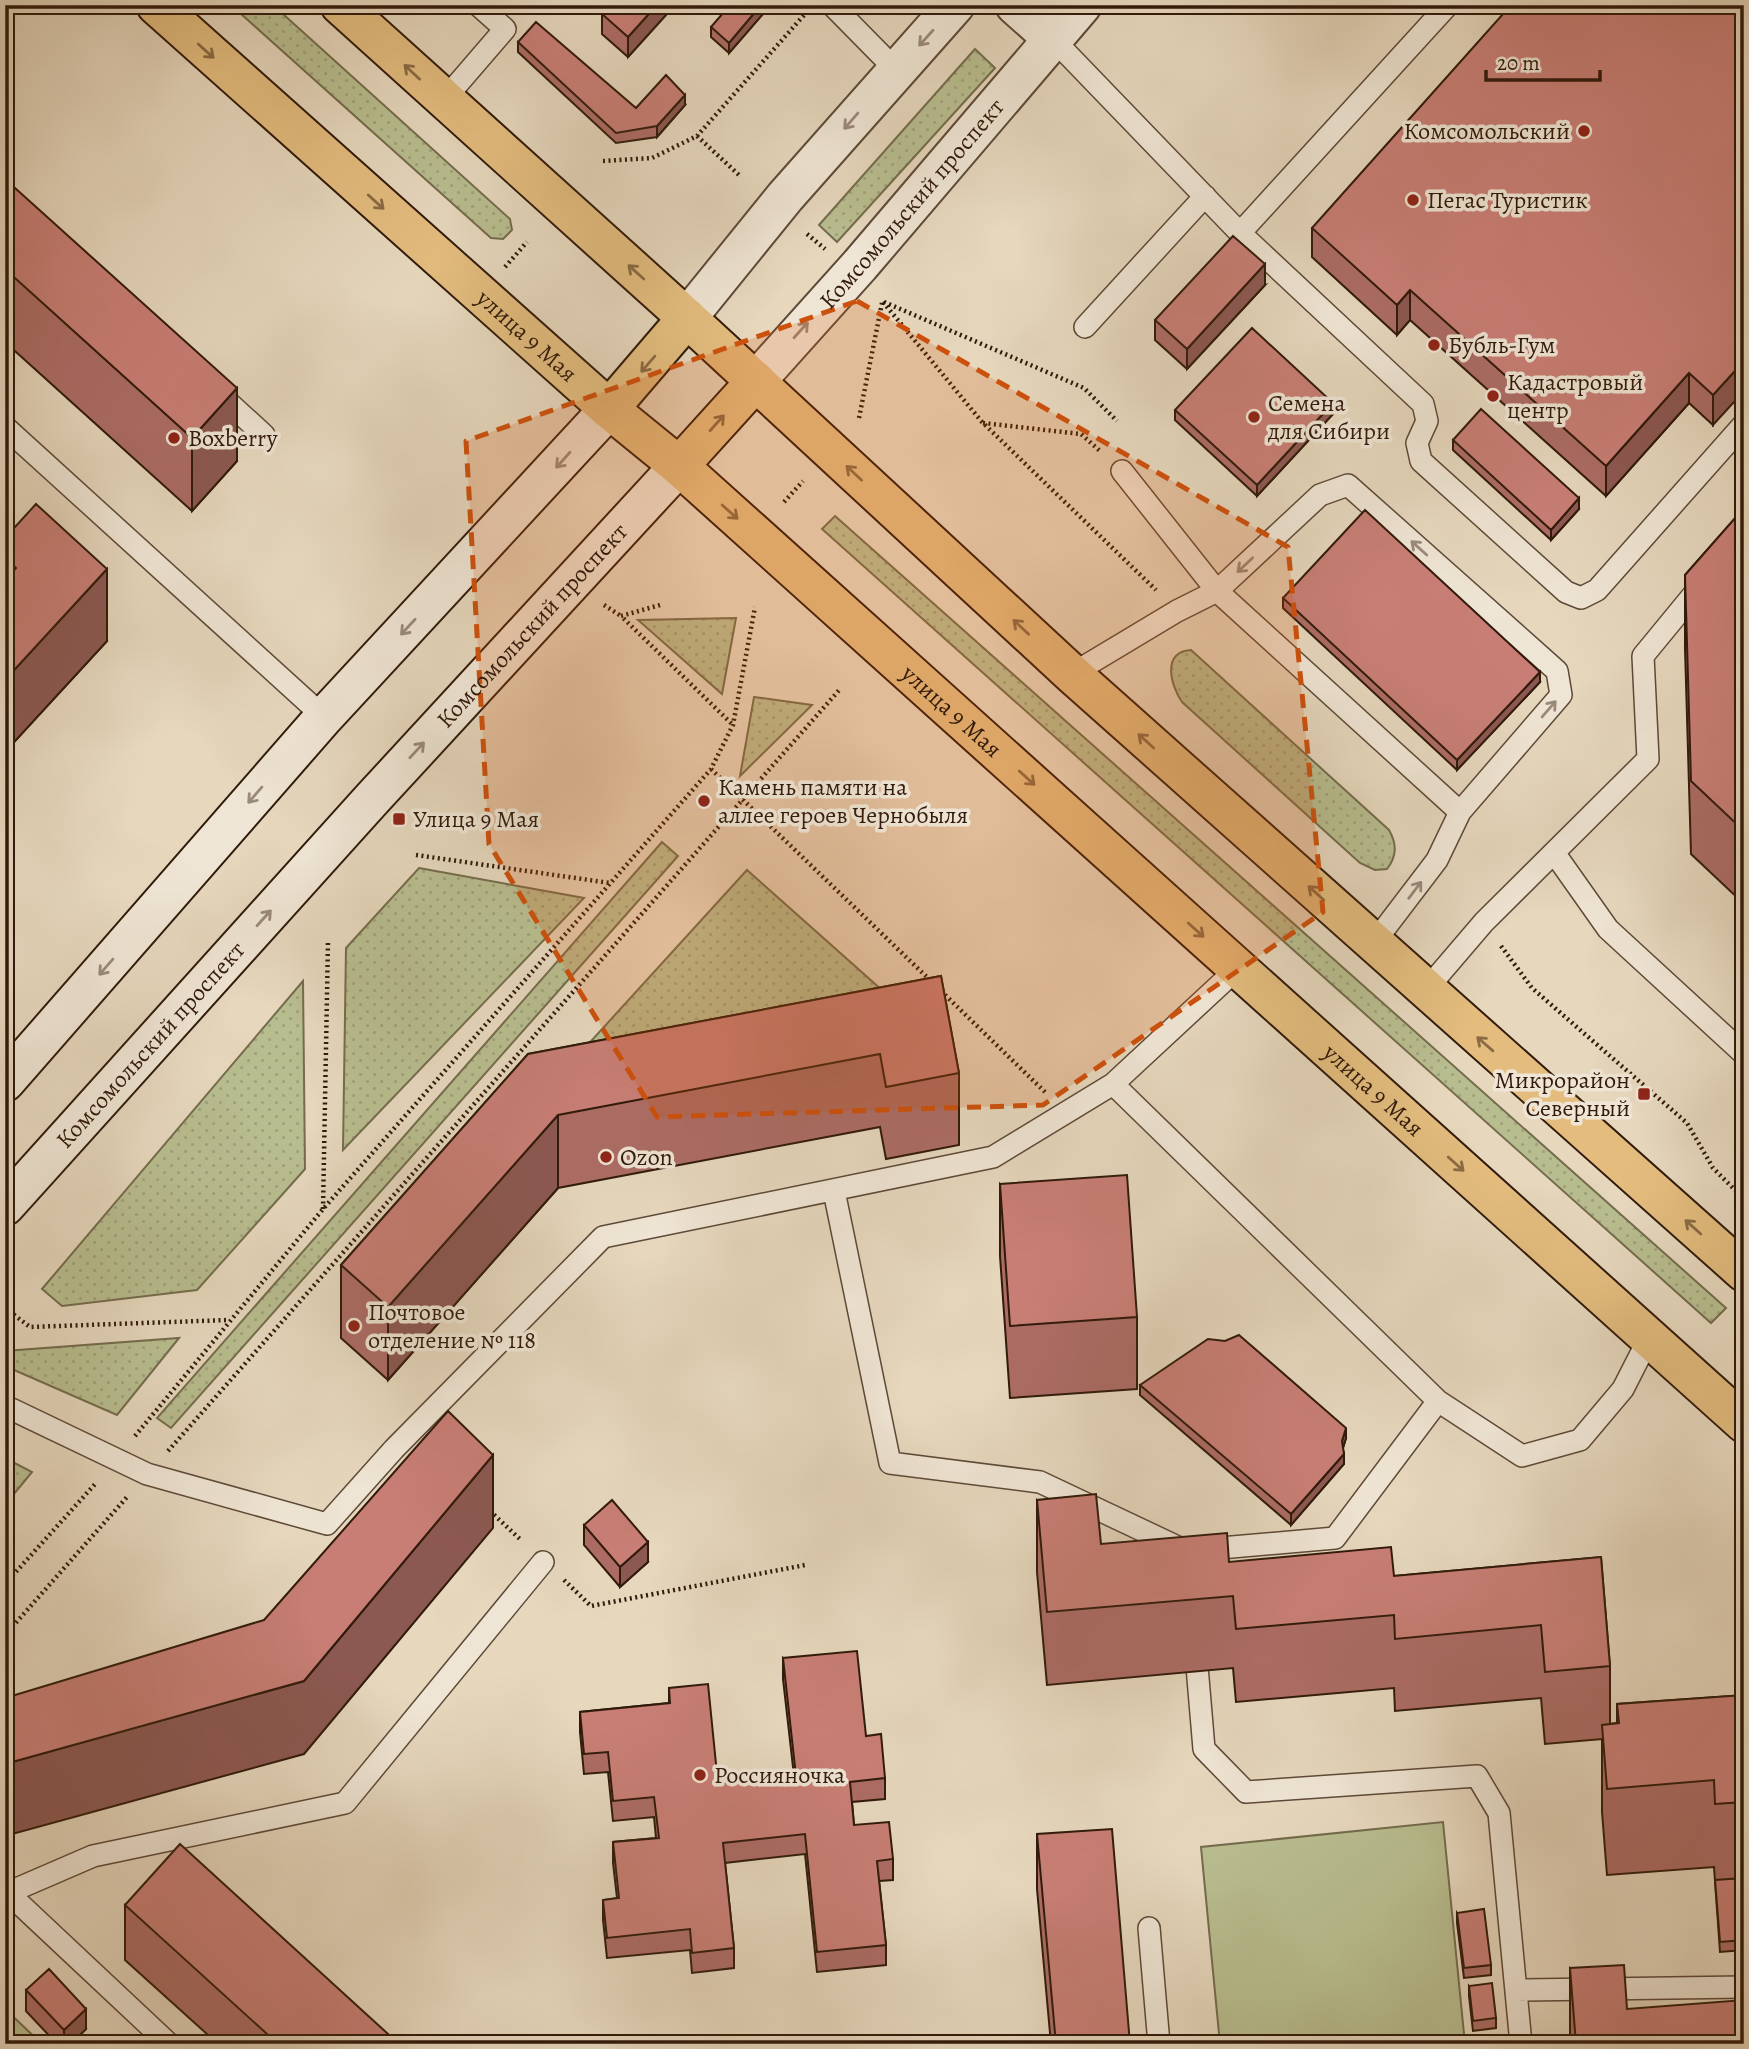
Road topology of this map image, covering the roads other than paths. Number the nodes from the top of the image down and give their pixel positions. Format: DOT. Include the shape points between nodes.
graph roads {
  1 [pos="156,5"];
  2 [pos="340,5"];
  3 [pos="478,5"];
  4 [pos="832,5"];
  5 [pos="955,5"];
  6 [pos="1015,5"];
  7 [pos="1082,5"];
  8 [pos="1448,5"];
  9 [pos="1052,38"];
  10 [pos="896,70"];
  11 [pos="443,101"];
  12 [pos="1205,197"];
  13 [pos="1240,233"];
  14 [pos="687,318"];
  15 [pos="1085,327"];
  16 [pos="202,378"];
  17 [pos="755,381"];
  18 [pos="609,410"];
  19 [pos="1744,424"];
  20 [pos="5,427"];
  21 [pos="264,435"];
  22 [pos="679,466"];
  23 [pos="1122,471"];
  24 [pos="1719,565"];
  25 [pos="1217,592"];
  26 [pos="1072,674"];
  27 [pos="324,717"];
  28 [pos="1460,812"];
  29 [pos="1555,854"];
  30 [pos="1373,944"];
  31 [pos="1238,968"];
  32 [pos="1424,991"];
  33 [pos="1744,1054"];
  34 [pos="5,1082"];
  35 [pos="1113,1084"];
  36 [pos="834,1191"];
  37 [pos="5,1206"];
  38 [pos="1744,1272"];
  39 [pos="1649,1338"];
  40 [pos="1438,1401"];
  41 [pos="5,1406"];
  42 [pos="1744,1423"];
  43 [pos="1186,1550"];
  44 [pos="544,1562"];
  45 [pos="1188,1577"];
  46 [pos="1192,1617"];
  47 [pos="6,1893"];
  48 [pos="1149,1928"];
  49 [pos="1744,1987"];
  50 [pos="1516,1990"];
  51 [pos="169,2044"];
  52 [pos="1159,2044"];
  53 [pos="1521,2044"];
  1 -- 18 [label="main road, улица 9 Мая, one-way"];
  11 -- 2 [label="main road, one-way"];
  3 -- 11 [label="lane" via="505,29"];
  4 -- 10 [label="lane"];
  5 -- 10 [label="main road, one-way"];
  6 -- 9 [label="main road"];
  7 -- 9 [label="main road, Комсомольский проспект"];
  8 -- 13 [label="lane"];
  9 -- 12 [label="lane"];
  17 -- 9 [label="main road, Комсомольский проспект, one-way"];
  10 -- 14 [label="main road, one-way"];
  14 -- 11 [label="main road, one-way"];
  12 -- 13 [label="lane"];
  12 -- 15 [label="lane"];
  13 -- 19 [label="lane" via="1423,404 1427,421 1416,443 1421,461 1566,593 1581,598 1597,590"];
  14 -- 17 [label="main road"];
  14 -- 18 [label="main road, one-way"];
  16 -- 21 [label="lane"];
  22 -- 17 [label="main road, Комсомольский проспект, one-way"];
  26 -- 17 [label="main road, one-way"];
  18 -- 22 [label="main road, улица 9 Мая"];
  18 -- 27 [label="main road, one-way"];
  20 -- 27 [label="lane"];
  22 -- 31 [label="main road, улица 9 Мая, one-way"];
  37 -- 22 [label="main road, Комсомольский проспект, one-way"];
  23 -- 25 [label="lane"];
  24 -- 29 [label="lane" via="1643,656 1648,759"];
  25 -- 26 [label="lane"];
  25 -- 28 [label="lane"];
  28 -- 25 [label="lane, one-way" via="1561,695 1557,671 1348,485 1320,495"];
  30 -- 26 [label="main road, one-way"];
  27 -- 34 [label="main road, one-way"];
  30 -- 28 [label="lane, one-way" via="1437,860"];
  29 -- 32 [label="lane" via="1484,922"];
  29 -- 33 [label="lane" via="1608,929"];
  30 -- 32 [label="main road"];
  31 -- 35 [label="lane"];
  31 -- 39 [label="main road, улица 9 Мая, one-way"];
  38 -- 32 [label="main road, one-way"];
  35 -- 36 [label="lane" via="993,1157"];
  35 -- 40 [label="lane"];
  36 -- 41 [label="lane" via="603,1237 394,1449 327,1524 147,1474"];
  36 -- 43 [label="lane" via="890,1463 1040,1482"];
  39 -- 40 [label="lane" via="1623,1390 1580,1440 1522,1456"];
  39 -- 42 [label="main road, улица 9 Мая"];
  40 -- 43 [label="lane" via="1335,1538"];
  43 -- 45 [label="lane"];
  44 -- 47 [label="lane" via="345,1803 93,1856"];
  46 -- 50 [label="lane" via="1204,1749 1246,1792 1477,1776 1499,1813"];
  47 -- 51 [label="lane"];
  48 -- 52 [label="lane"];
  49 -- 50 [label="lane"];
  50 -- 53 [label="lane"];
}
